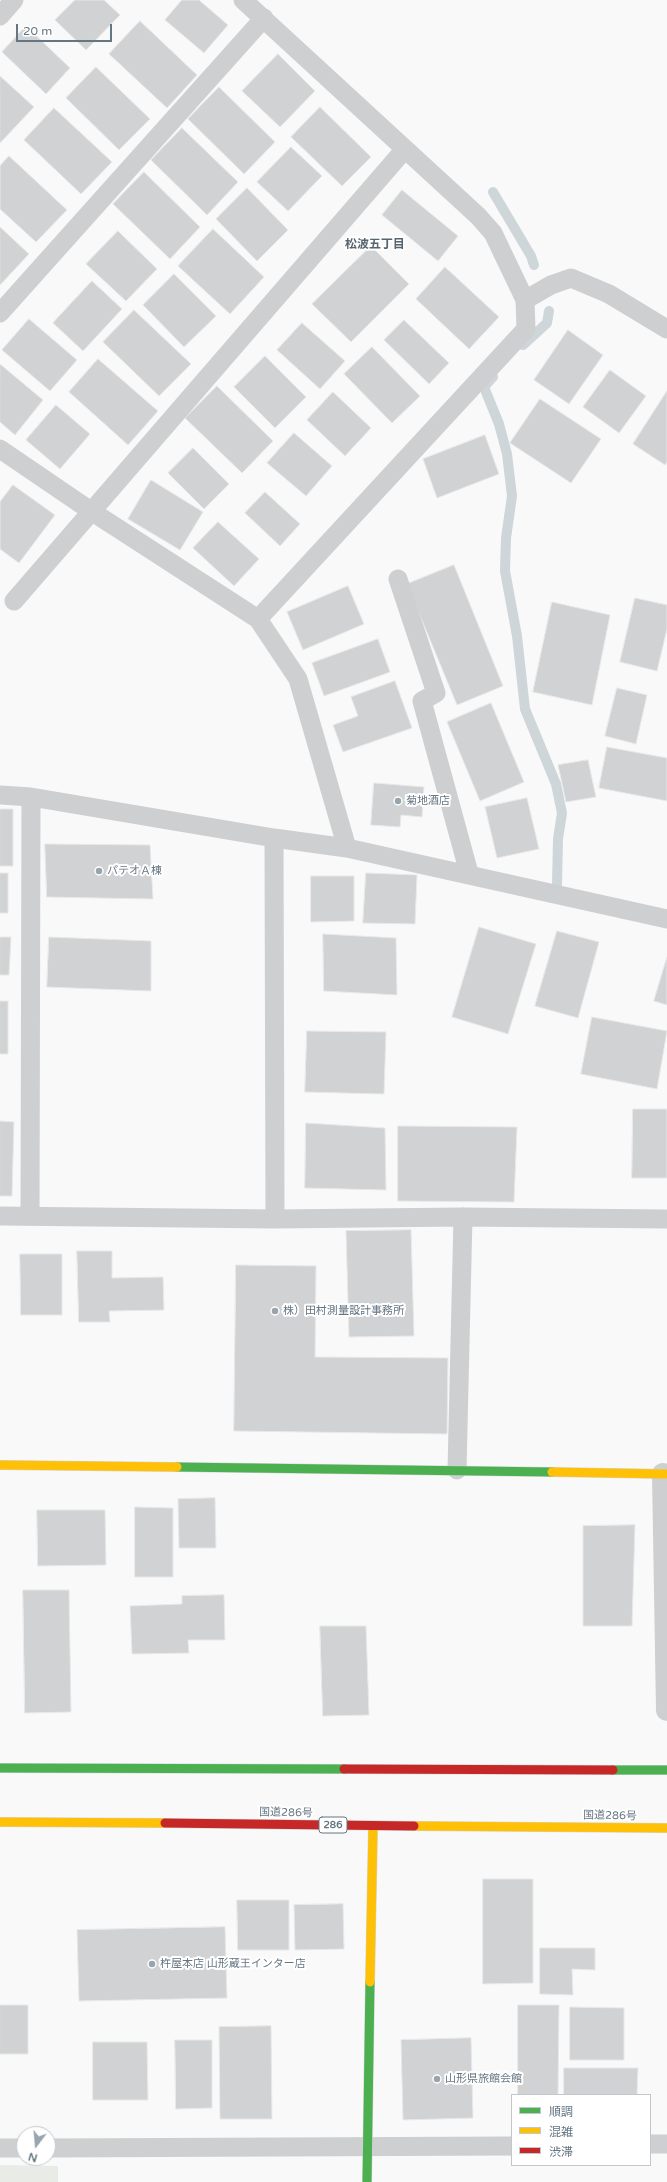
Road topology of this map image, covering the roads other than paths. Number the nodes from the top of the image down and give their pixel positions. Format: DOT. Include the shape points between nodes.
graph roads {
  1 [pos="14,0"];
  2 [pos="243,0"];
  3 [pos="0,16"];
  4 [pos="264,18"];
  5 [pos="405,149"];
  6 [pos="525,300"];
  7 [pos="0,314"];
  8 [pos="667,329"];
  9 [pos="0,449"];
  10 [pos="91,511"];
  11 [pos="398,579"];
  12 [pos="14,601"];
  13 [pos="258,619"];
  14 [pos="0,795"];
  15 [pos="31,797"];
  16 [pos="274,838"];
  17 [pos="346,848"];
  18 [pos="469,873"];
  19 [pos="667,919"];
  20 [pos="0,1216"];
  21 [pos="30,1216"];
  22 [pos="463,1217"];
  23 [pos="275,1219"];
  24 [pos="667,1219"];
  25 [pos="0,1466"];
  26 [pos="458,1470"];
  27 [pos="665,1474"];
  28 [pos="667,1710"];
  29 [pos="0,1768"];
  30 [pos="667,1770"];
  31 [pos="0,1822"];
  32 [pos="373,1826"];
  33 [pos="667,1828"];
  34 [pos="651,2144"];
  35 [pos="667,2144"];
  36 [pos="511,2146"];
  37 [pos="0,2148"];
  38 [pos="16,2148"];
  39 [pos="56,2148"];
  40 [pos="368,2148"];
  41 [pos="368,2182"];
  1 -- 3 [label="lane"];
  2 -- 4 [label="lane"];
  4 -- 5 [label="lane"];
  4 -- 7 [label="lane"];
  5 -- 6 [label="lane" via="493,233"];
  5 -- 10 [label="lane"];
  6 -- 8 [label="lane" via="551,285 571,278 609,294"];
  6 -- 13 [label="lane" via="526,329"];
  9 -- 10 [label="lane"];
  10 -- 12 [label="lane"];
  10 -- 13 [label="lane"];
  11 -- 18 [label="lane" via="436,693 422,701"];
  13 -- 17 [label="lane" via="298,679"];
  14 -- 15 [label="lane"];
  15 -- 16 [label="lane"];
  15 -- 21 [label="lane"];
  16 -- 17 [label="lane"];
  16 -- 23 [label="lane"];
  17 -- 18 [label="lane"];
  18 -- 19 [label="lane"];
  20 -- 21 [label="lane"];
  21 -- 23 [label="lane"];
  22 -- 23 [label="lane"];
  22 -- 24 [label="lane"];
  22 -- 26 [label="lane"];
  25 -- 26 [label="main road"];
  26 -- 27 [label="main road"];
  27 -- 28 [label="street"];
  29 -- 30 [label="main road"];
  31 -- 32 [label="main road, 国道286号 / 286"];
  32 -- 33 [label="main road, 国道286号 / 286"];
  32 -- 40 [label="main road"];
  34 -- 35 [label="lane"];
  36 -- 40 [label="lane"];
  37 -- 38 [label="lane"];
  39 -- 40 [label="lane"];
  40 -- 41 [label="main road"];
}
